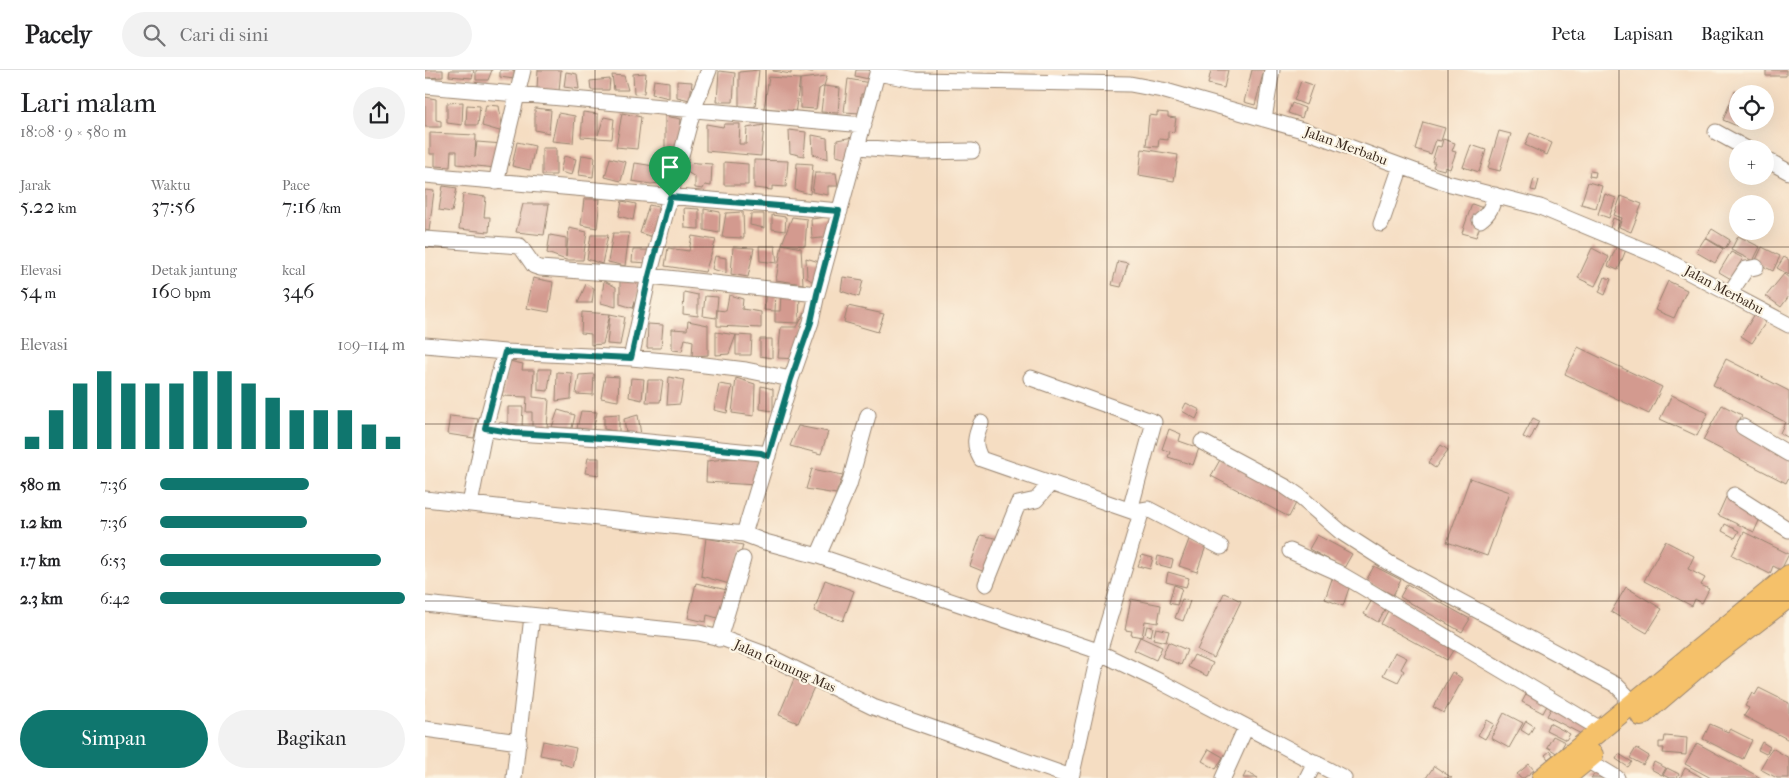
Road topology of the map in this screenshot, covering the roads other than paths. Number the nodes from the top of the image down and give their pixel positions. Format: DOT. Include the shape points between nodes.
graph roads {
  1 [pos="523,70"];
  2 [pos="709,70"];
  3 [pos="1272,70"];
  4 [pos="878,72"];
  5 [pos="425,86"];
  6 [pos="516,94"];
  7 [pos="693,110"];
  8 [pos="1264,119"];
  9 [pos="864,125"];
  10 [pos="1716,132"];
  11 [pos="1731,140"];
  12 [pos="858,147"];
  13 [pos="972,151"];
  14 [pos="1774,164"];
  15 [pos="1401,166"];
  16 [pos="1789,172"];
  17 [pos="425,175"];
  18 [pos="496,182"];
  19 [pos="1495,195"];
  20 [pos="670,197"];
  21 [pos="839,211"];
  22 [pos="1480,220"];
  23 [pos="1381,224"];
  24 [pos="425,239"];
  25 [pos="1756,267"];
  26 [pos="649,276"];
  27 [pos="1731,293"];
  28 [pos="817,294"];
  29 [pos="1789,325"];
  30 [pos="425,345"];
  31 [pos="505,352"];
  32 [pos="631,358"];
  33 [pos="1031,378"];
  34 [pos="791,379"];
  35 [pos="868,415"];
  36 [pos="981,423"];
  37 [pos="1743,427"];
  38 [pos="485,428"];
  39 [pos="1203,442"];
  40 [pos="1789,454"];
  41 [pos="768,456"];
  42 [pos="1051,483"];
  43 [pos="1734,495"];
  44 [pos="425,499"];
  45 [pos="469,504"];
  46 [pos="1135,512"];
  47 [pos="1789,530"];
  48 [pos="744,534"];
  49 [pos="1221,547"];
  50 [pos="1290,551"];
  51 [pos="818,556"];
  52 [pos="743,559"];
  53 [pos="1789,575"];
  54 [pos="986,584"];
  55 [pos="1789,597"];
  56 [pos="425,604"];
  57 [pos="532,616"];
  58 [pos="719,639"];
  59 [pos="1099,652"];
  60 [pos="1625,711"];
  61 [pos="1247,727"];
  62 [pos="425,729"];
  63 [pos="1602,730"];
  64 [pos="519,742"];
  65 [pos="1587,760"];
  66 [pos="1315,762"];
  67 [pos="1071,777"];
  68 [pos="514,778"];
  69 [pos="1223,778"];
  70 [pos="1307,778"];
  71 [pos="1344,778"];
  72 [pos="1542,778"];
  73 [pos="1565,778"];
  74 [pos="1617,778"];
  1 -- 6 [label="street"];
  2 -- 7 [label="street"];
  3 -- 8 [label="street"];
  4 -- 8 [label="street, Jalan Merbabu" via="916,80 1130,84"];
  4 -- 9 [label="street"];
  5 -- 6 [label="street"];
  6 -- 7 [label="street"];
  6 -- 18 [label="street"];
  7 -- 9 [label="street"];
  7 -- 20 [label="street"];
  8 -- 15 [label="street, Jalan Merbabu" via="1306,130"];
  9 -- 12 [label="street"];
  10 -- 11 [label="street"];
  12 -- 13 [label="street" via="922,152"];
  12 -- 21 [label="street"];
  14 -- 16 [label="street"];
  15 -- 19 [label="street, Jalan Merbabu"];
  15 -- 23 [label="street"];
  17 -- 18 [label="street"];
  18 -- 20 [label="street"];
  19 -- 22 [label="street" via="1488,215"];
  19 -- 27 [label="street, Jalan Merbabu" via="1540,207 1642,249"];
  20 -- 21 [label="street"];
  20 -- 26 [label="street"];
  21 -- 28 [label="street"];
  24 -- 26 [label="street" via="520,246 536,267"];
  25 -- 27 [label="street" via="1747,269"];
  26 -- 28 [label="street"];
  26 -- 32 [label="street"];
  27 -- 29 [label="street, Jalan Merbabu"];
  28 -- 34 [label="street"];
  30 -- 31 [label="street"];
  31 -- 32 [label="street"];
  31 -- 38 [label="street"];
  32 -- 34 [label="street" via="746,370"];
  33 -- 46 [label="street" via="1154,422"];
  34 -- 41 [label="street"];
  35 -- 51 [label="street" via="849,485"];
  36 -- 42 [label="street" via="975,443 981,459"];
  37 -- 40 [label="street"];
  38 -- 41 [label="street"];
  38 -- 45 [label="street"];
  39 -- 60 [label="street" via="1286,487 1341,532 1389,563 1617,685 1626,695"];
  41 -- 48 [label="street"];
  42 -- 46 [label="street"];
  42 -- 54 [label="street" via="1035,500 1018,504"];
  43 -- 47 [label="street"];
  44 -- 45 [label="street"];
  45 -- 48 [label="street"];
  46 -- 49 [label="street" via="1148,508"];
  46 -- 59 [label="street"];
  48 -- 51 [label="street"];
  50 -- 63 [label="street" via="1337,572"];
  51 -- 59 [label="street"];
  52 -- 58 [label="street"];
  53 -- 60 [label="main road"];
  55 -- 65 [label="main road" via="1703,663"];
  56 -- 57 [label="street, Jalan Gunung Mas"];
  57 -- 58 [label="street, Jalan Gunung Mas" via="675,629"];
  57 -- 64 [label="street"];
  58 -- 67 [label="street, Jalan Gunung Mas" via="762,653 873,707"];
  59 -- 61 [label="street"];
  59 -- 67 [label="street"];
  60 -- 63 [label="main road"];
  61 -- 66 [label="street"];
  61 -- 69 [label="street"];
  62 -- 64 [label="street"];
  63 -- 72 [label="main road"];
  64 -- 68 [label="street"];
  65 -- 73 [label="main road"];
  65 -- 74 [label="street"];
  66 -- 70 [label="street"];
  66 -- 71 [label="street"];
}
